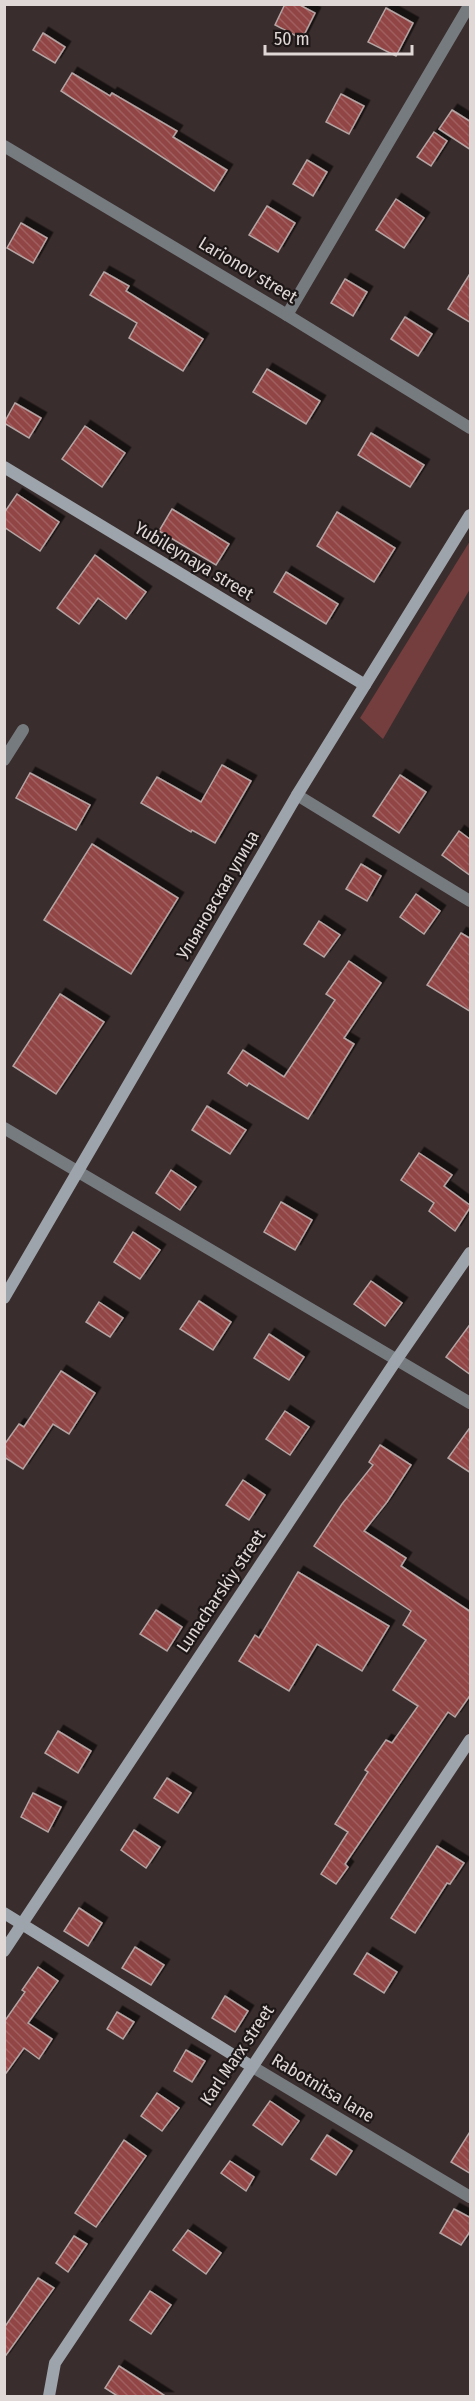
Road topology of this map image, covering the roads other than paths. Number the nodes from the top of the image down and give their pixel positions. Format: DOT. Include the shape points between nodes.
graph roads {
  1 [pos="470,4"];
  2 [pos="4,146"];
  3 [pos="287,315"];
  4 [pos="471,428"];
  5 [pos="4,467"];
  6 [pos="471,514"];
  7 [pos="365,685"];
  8 [pos="23,730"];
  9 [pos="4,760"];
  10 [pos="297,795"];
  11 [pos="471,901"];
  12 [pos="4,1128"];
  13 [pos="79,1170"];
  14 [pos="471,1253"];
  15 [pos="4,1298"];
  16 [pos="397,1359"];
  17 [pos="471,1403"];
  18 [pos="471,1740"];
  19 [pos="4,1913"];
  20 [pos="23,1923"];
  21 [pos="4,1951"];
  22 [pos="251,2066"];
  23 [pos="471,2197"];
  24 [pos="49,2397"];
  1 -- 3 [label="street"];
  2 -- 3 [label="street, Larionov street"];
  3 -- 4 [label="street, Larionov street"];
  5 -- 7 [label="street, Yubileynaya street"];
  6 -- 7 [label="street, Ульяновская улица"];
  7 -- 10 [label="street, Ульяновская улица"];
  8 -- 9 [label="street"];
  10 -- 11 [label="street"];
  10 -- 13 [label="street, Ульяновская улица"];
  12 -- 13 [label="street"];
  13 -- 15 [label="street, Ульяновская улица"];
  13 -- 16 [label="street"];
  14 -- 16 [label="street, Lunacharskiy street"];
  16 -- 17 [label="street"];
  16 -- 20 [label="street, Lunacharskiy street"];
  18 -- 22 [label="street, Karl Marx street"];
  19 -- 20 [label="street, Rabotnitsa lane"];
  20 -- 21 [label="street, Lunacharskiy street"];
  20 -- 22 [label="street, Rabotnitsa lane"];
  22 -- 23 [label="street, Rabotnitsa lane"];
  22 -- 24 [label="street, Karl Marx street" via="55,2363"];
}
